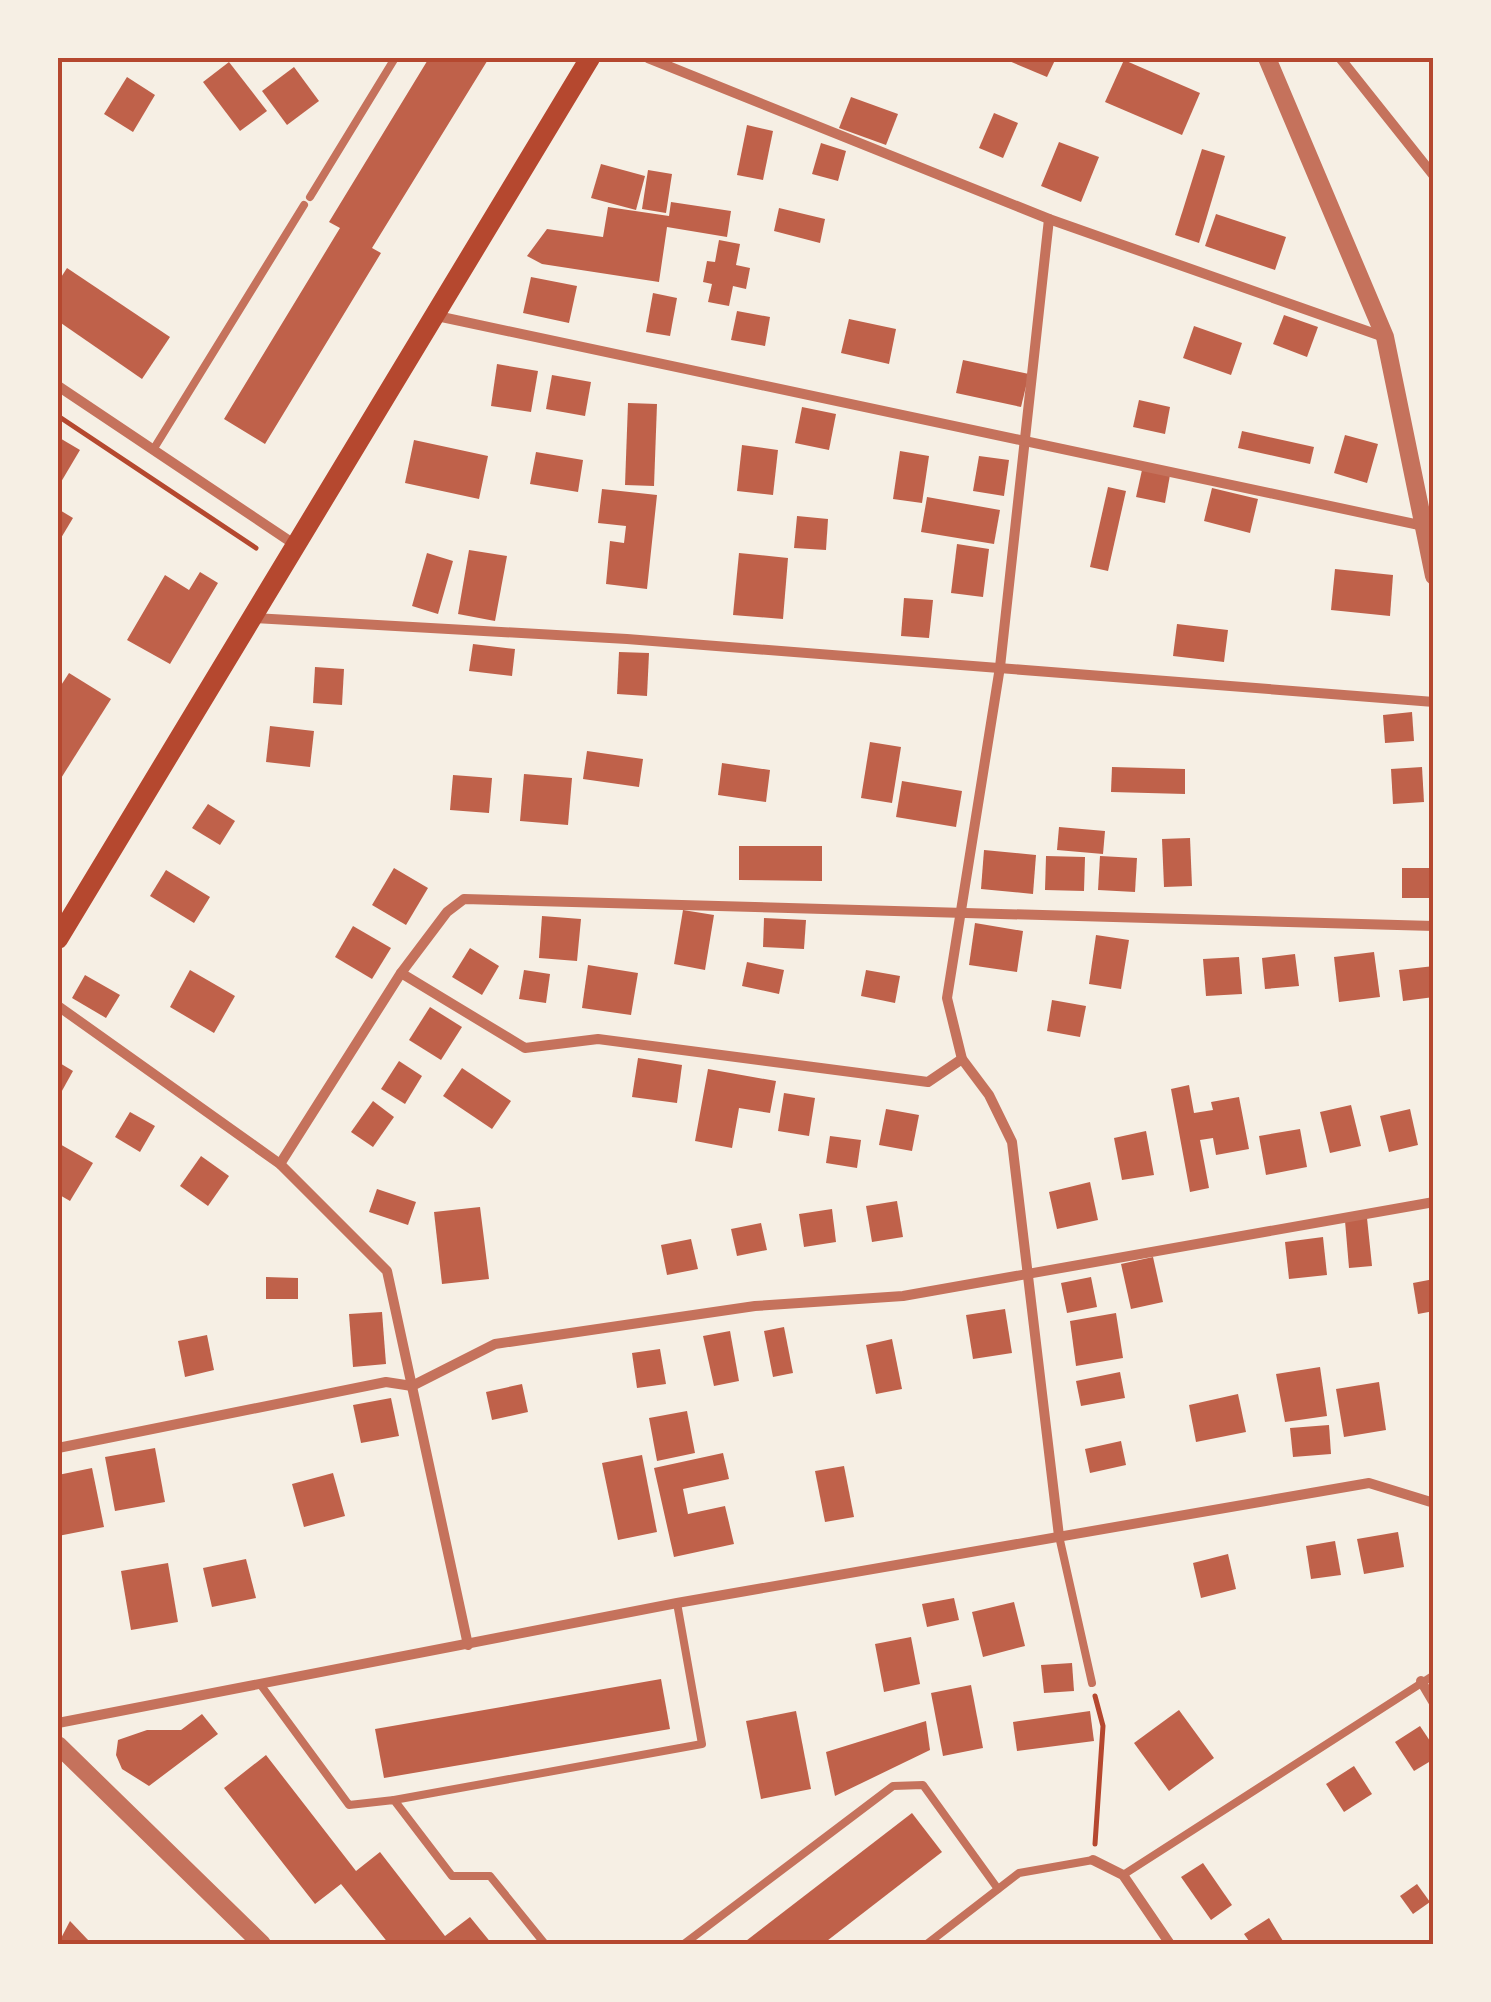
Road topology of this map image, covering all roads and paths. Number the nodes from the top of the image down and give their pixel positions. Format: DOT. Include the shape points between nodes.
graph roads {
  1 [pos="395,58"];
  2 [pos="590,58"];
  3 [pos="648,58"];
  4 [pos="1267,58"];
  5 [pos="1340,58"];
  6 [pos="1434,176"];
  7 [pos="1049,219"];
  8 [pos="437,316"];
  9 [pos="1385,337"];
  10 [pos="59,390"];
  11 [pos="58,416"];
  12 [pos="1026,440"];
  13 [pos="153,450"];
  14 [pos="1425,526"];
  15 [pos="294,544"];
  16 [pos="256,548"];
  17 [pos="1434,576"];
  18 [pos="249,618"];
  19 [pos="1000,667"];
  20 [pos="1434,702"];
  21 [pos="962,914"];
  22 [pos="1434,926"];
  23 [pos="58,939"];
  24 [pos="402,973"];
  25 [pos="58,1006"];
  26 [pos="962,1060"];
  27 [pos="280,1164"];
  28 [pos="1434,1202"];
  29 [pos="1026,1272"];
  30 [pos="412,1386"];
  31 [pos="58,1448"];
  32 [pos="1434,1503"];
  33 [pos="1059,1536"];
  34 [pos="677,1603"];
  35 [pos="468,1645"];
  36 [pos="1434,1675"];
  37 [pos="1421,1681"];
  38 [pos="260,1684"];
  39 [pos="1092,1684"];
  40 [pos="1434,1703"];
  41 [pos="58,1723"];
  42 [pos="58,1745"];
  43 [pos="394,1800"];
  44 [pos="1093,1860"];
  45 [pos="1123,1875"];
  46 [pos="998,1890"];
  47 [pos="262,1944"];
  48 [pos="545,1944"];
  49 [pos="684,1944"];
  50 [pos="927,1944"];
  51 [pos="1170,1944"];
  1 -- 13 [label="lane"];
  2 -- 8 [label="main road"];
  3 -- 7 [label="street"];
  4 -- 9 [label="street"];
  5 -- 6 [label="street"];
  7 -- 9 [label="street"];
  7 -- 12 [label="street"];
  8 -- 12 [label="street"];
  8 -- 15 [label="main road"];
  9 -- 14 [label="street"];
  10 -- 13 [label="street"];
  11 -- 16 [label="path"];
  12 -- 14 [label="street"];
  12 -- 19 [label="street"];
  13 -- 15 [label="street"];
  14 -- 17 [label="street"];
  15 -- 18 [label="main road"];
  18 -- 19 [label="street"];
  18 -- 23 [label="main road"];
  19 -- 20 [label="street"];
  19 -- 21 [label="street"];
  21 -- 22 [label="street"];
  21 -- 24 [label="street" via="464,900 447,912"];
  21 -- 26 [label="street" via="948,998"];
  24 -- 26 [label="street" via="524,1048 598,1039 928,1082"];
  24 -- 27 [label="street"];
  25 -- 27 [label="street"];
  26 -- 29 [label="street" via="1012,1142"];
  27 -- 30 [label="street" via="388,1270"];
  28 -- 29 [label="street"];
  29 -- 30 [label="street" via="903,1296 756,1306 494,1344"];
  29 -- 33 [label="street"];
  30 -- 31 [label="street" via="386,1382"];
  30 -- 35 [label="street"];
  32 -- 33 [label="street" via="1370,1482"];
  33 -- 34 [label="street"];
  33 -- 39 [label="lane"];
  34 -- 35 [label="street"];
  34 -- 43 [label="lane" via="702,1744"];
  35 -- 38 [label="street"];
  36 -- 37 [label="lane"];
  37 -- 40 [label="street"];
  37 -- 45 [label="lane"];
  38 -- 41 [label="street"];
  38 -- 43 [label="lane" via="349,1805"];
  39 -- 44 [label="path" via="1104,1726"];
  42 -- 47 [label="street"];
  43 -- 48 [label="lane" via="452,1876 490,1876"];
  44 -- 45 [label="street"];
  44 -- 46 [label="lane" via="1019,1872"];
  45 -- 51 [label="street"];
  46 -- 49 [label="lane" via="923,1785 893,1786"];
  46 -- 50 [label="lane"];
}
